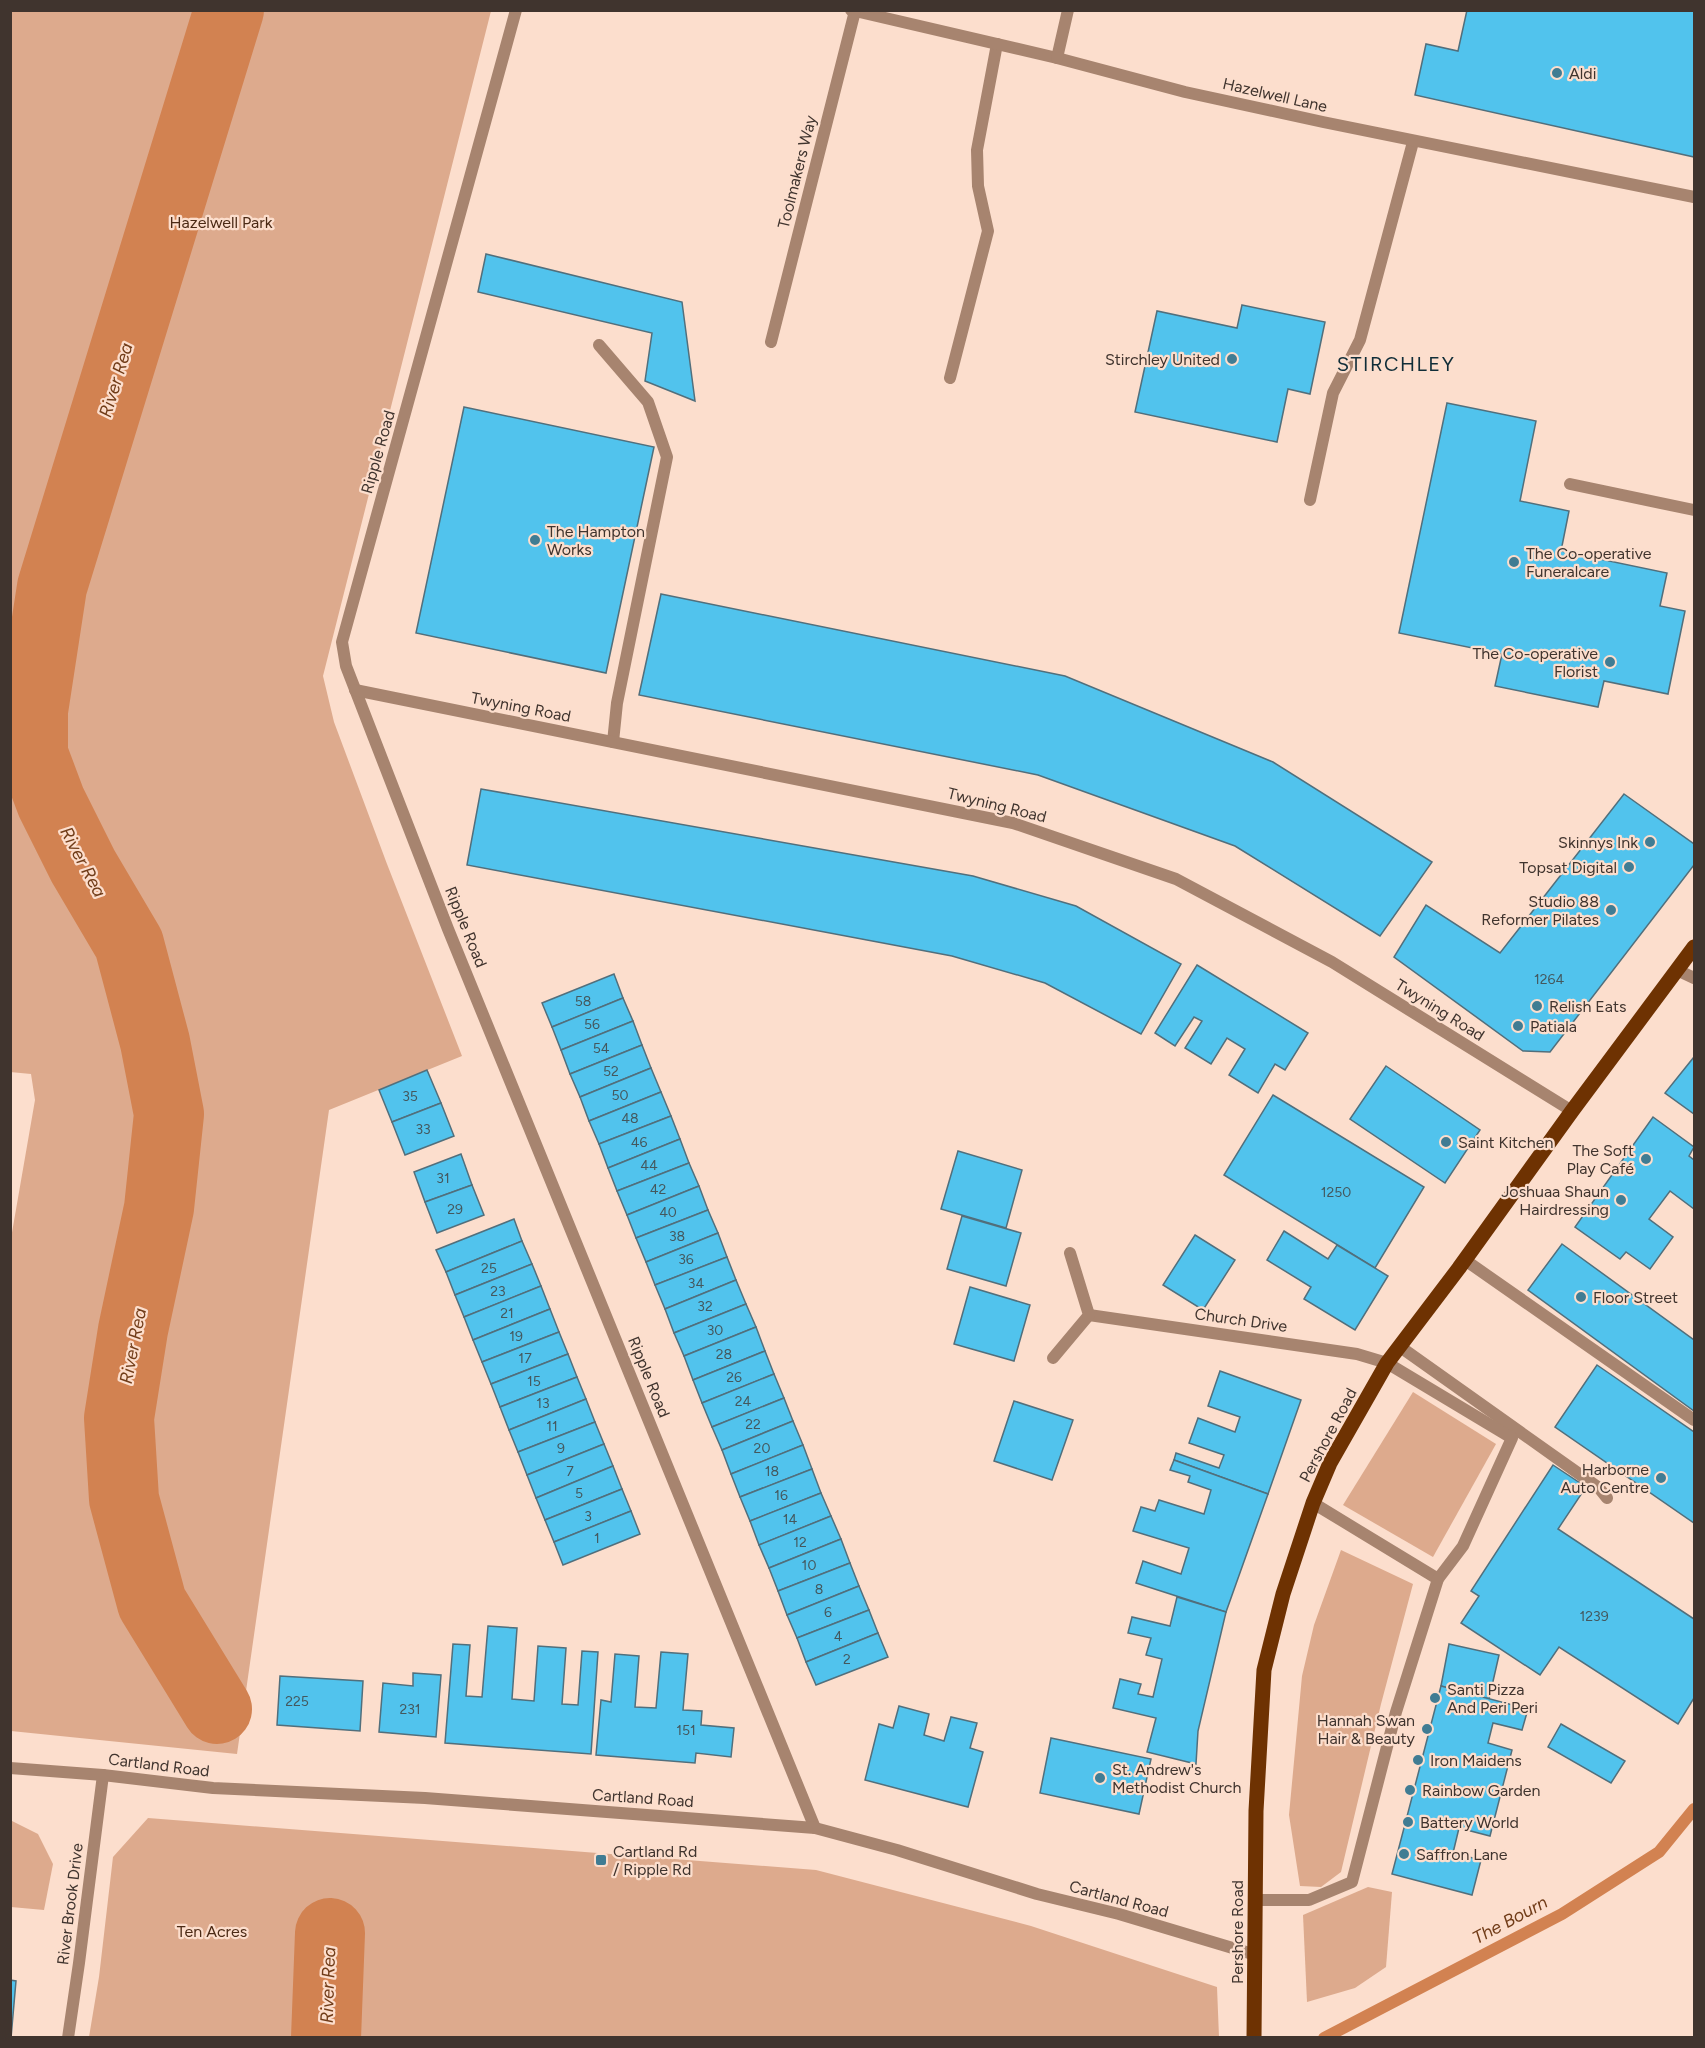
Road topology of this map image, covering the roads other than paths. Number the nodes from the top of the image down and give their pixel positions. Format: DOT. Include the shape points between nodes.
graph roads {
  1 [pos="516,10"];
  2 [pos="1068,10"];
  3 [pos="853,11"];
  4 [pos="997,44"];
  5 [pos="1057,58"];
  6 [pos="1413,142"];
  7 [pos="1695,196"];
  8 [pos="771,342"];
  9 [pos="599,345"];
  10 [pos="950,378"];
  11 [pos="1570,484"];
  12 [pos="1310,500"];
  13 [pos="1695,510"];
  14 [pos="356,690"];
  15 [pos="613,742"];
  16 [pos="1695,947"];
  17 [pos="1677,969"];
  18 [pos="1695,978"];
  19 [pos="1572,1111"];
  20 [pos="1070,1253"];
  21 [pos="1465,1260"];
  22 [pos="1089,1315"];
  23 [pos="1399,1346"];
  24 [pos="1053,1358"];
  25 [pos="1387,1363"];
  26 [pos="1695,1420"];
  27 [pos="1607,1498"];
  28 [pos="1313,1503"];
  29 [pos="1438,1579"];
  30 [pos="10,1767"];
  31 [pos="103,1775"];
  32 [pos="815,1828"];
  33 [pos="1255,1900"];
  34 [pos="1256,1955"];
  35 [pos="1254,2035"];
  36 [pos="68,2037"];
  1 -- 14 [label="street, Ripple Road" via="342,642"];
  2 -- 5 [label="street"];
  3 -- 4 [label="street, Hazelwell Lane"];
  3 -- 8 [label="street, Toolmakers Way"];
  4 -- 5 [label="street, Hazelwell Lane"];
  4 -- 10 [label="street" via="977,150 978,186 988,231"];
  5 -- 6 [label="street, Hazelwell Lane" via="1185,92"];
  6 -- 7 [label="street, Hazelwell Lane"];
  6 -- 12 [label="street" via="1360,340 1333,393"];
  9 -- 15 [label="street" via="648,402 667,457 617,703"];
  11 -- 13 [label="street"];
  14 -- 15 [label="street, Twyning Road"];
  14 -- 32 [label="street, Ripple Road" via="440,908"];
  15 -- 19 [label="street, Twyning Road" via="1013,823 1176,879 1332,962"];
  16 -- 17 [label="main road, Pershore Road"];
  17 -- 18 [label="street"];
  17 -- 19 [label="main road, Pershore Road"];
  19 -- 21 [label="main road, Pershore Road"];
  20 -- 22 [label="street"];
  21 -- 23 [label="main road, Pershore Road"];
  21 -- 26 [label="street"];
  22 -- 24 [label="street"];
  22 -- 25 [label="street, Church Drive" via="1357,1354"];
  23 -- 25 [label="main road, Pershore Road"];
  23 -- 27 [label="street"];
  25 -- 28 [label="main road, Pershore Road" via="1330,1463"];
  25 -- 29 [label="street, Church Drive" via="1512,1438 1463,1546"];
  28 -- 29 [label="street"];
  28 -- 33 [label="main road, Pershore Road" via="1283,1594 1264,1670"];
  29 -- 33 [label="street" via="1396,1712 1352,1882 1309,1900"];
  30 -- 31 [label="street, Cartland Road"];
  31 -- 32 [label="street, Cartland Road" via="213,1788 425,1798"];
  31 -- 36 [label="street, River Brook Drive"];
  32 -- 34 [label="street, Cartland Road"];
  33 -- 34 [label="main road, Pershore Road"];
  34 -- 35 [label="main road, Pershore Road"];
}
